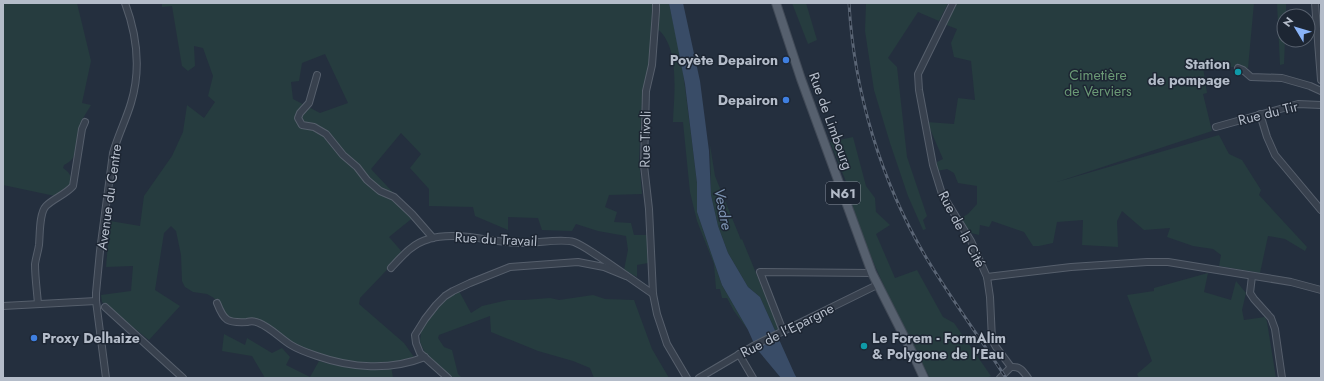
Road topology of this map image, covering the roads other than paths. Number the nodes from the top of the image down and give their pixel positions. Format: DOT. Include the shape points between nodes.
graph roads {
  1 [pos="125,3"];
  2 [pos="656,3"];
  3 [pos="776,3"];
  4 [pos="953,3"];
  5 [pos="1315,3"];
  6 [pos="1238,68"];
  7 [pos="317,76"];
  8 [pos="1321,80"];
  9 [pos="1321,92"];
  10 [pos="1321,105"];
  11 [pos="1260,114"];
  12 [pos="85,122"];
  13 [pos="1216,127"];
  14 [pos="1321,210"];
  15 [pos="433,238"];
  16 [pos="391,268"];
  17 [pos="872,273"];
  18 [pos="626,276"];
  19 [pos="987,276"];
  20 [pos="1252,276"];
  21 [pos="877,285"];
  22 [pos="1321,290"];
  23 [pos="652,294"];
  24 [pos="96,301"];
  25 [pos="217,303"];
  26 [pos="38,304"];
  27 [pos="3,306"];
  28 [pos="105,307"];
  29 [pos="782,331"];
  30 [pos="739,354"];
  31 [pos="425,357"];
  32 [pos="1011,367"];
  33 [pos="105,377"];
  34 [pos="183,378"];
  35 [pos="448,378"];
  36 [pos="687,378"];
  37 [pos="699,378"];
  38 [pos="753,378"];
  39 [pos="924,378"];
  40 [pos="1000,378"];
  41 [pos="1028,378"];
  42 [pos="1282,378"];
  1 -- 24 [label="street, Avenue du Centre" via="132,20 138,57 137,80 114,152 100,251"];
  2 -- 23 [label="street, Rue Tivoli" via="652,65 646,91 644,165"];
  3 -- 17 [label="main road, Rue de Limbourg / N61"];
  4 -- 19 [label="street, Rue de la Cité" via="918,74 919,88 933,165 942,194 971,241"];
  5 -- 8 [label="street"];
  6 -- 9 [label="street, Rue du Tir" via="1250,77 1282,78"];
  7 -- 15 [label="street" via="309,103 298,118 302,125 314,127 326,134 342,155 357,167 367,180 380,191 394,197"];
  10 -- 11 [label="street, Rue du Tir" via="1298,104"];
  11 -- 13 [label="street, Rue du Tir"];
  11 -- 14 [label="street" via="1275,155"];
  12 -- 26 [label="street" via="73,186 44,210 35,263"];
  15 -- 16 [label="street, Rue du Travail" via="409,249"];
  15 -- 18 [label="street, Rue du Travail" via="457,236 524,243 573,242"];
  17 -- 21 [label="main road, Rue de Limbourg / N61"];
  17 -- 29 [label="street" via="760,272"];
  18 -- 23 [label="street"];
  18 -- 31 [label="street" via="604,267 578,262 510,267 470,283 445,296 419,328 415,336 416,343"];
  19 -- 20 [label="street" via="1071,267 1168,262"];
  19 -- 32 [label="street, Rue de la Cité" via="992,340"];
  20 -- 22 [label="street"];
  20 -- 42 [label="street" via="1250,293 1271,318 1275,329"];
  21 -- 29 [label="street, Rue de l'Epargne"];
  21 -- 39 [label="main road, Rue de Limbourg / N61"];
  23 -- 36 [label="street, Rue Tivoli" via="667,344"];
  24 -- 26 [label="street"];
  24 -- 33 [label="street, Avenue du Centre"];
  25 -- 31 [label="street" via="222,316 226,319 259,323 297,348 330,361 378,367"];
  26 -- 27 [label="street"];
  28 -- 34 [label="street"];
  29 -- 30 [label="street, Rue de l'Epargne"];
  30 -- 37 [label="street, Rue de l'Epargne"];
  30 -- 38 [label="street"];
  31 -- 35 [label="street"];
  32 -- 40 [label="street"];
  32 -- 41 [label="street, Rue de la Cité" via="1020,368"];
}
